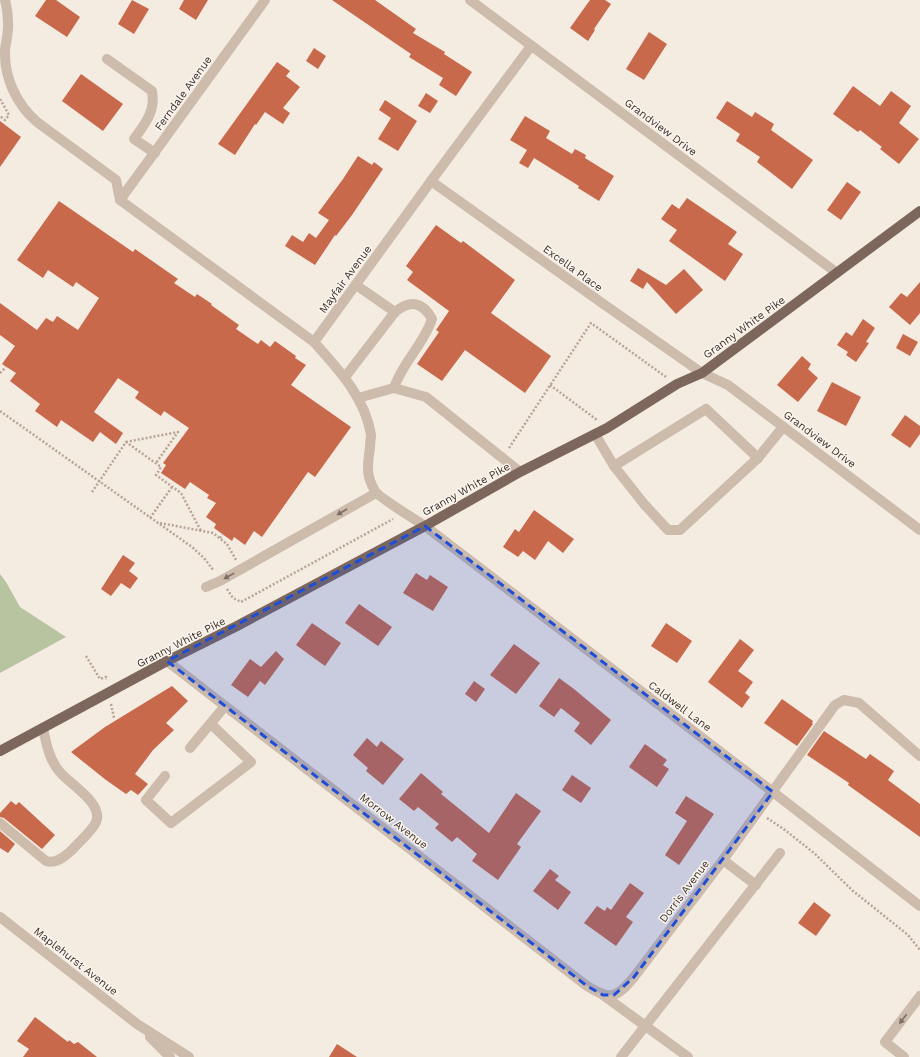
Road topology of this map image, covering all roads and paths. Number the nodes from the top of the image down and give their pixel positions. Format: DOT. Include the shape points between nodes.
graph roads {
  1 [pos="5,0"];
  2 [pos="265,0"];
  3 [pos="470,0"];
  4 [pos="531,46"];
  5 [pos="107,58"];
  6 [pos="0,98"];
  7 [pos="0,116"];
  8 [pos="155,153"];
  9 [pos="431,181"];
  10 [pos="120,200"];
  11 [pos="920,211"];
  12 [pos="837,273"];
  13 [pos="356,285"];
  14 [pos="395,312"];
  15 [pos="314,342"];
  16 [pos="6,366"];
  17 [pos="702,372"];
  18 [pos="0,373"];
  19 [pos="345,378"];
  20 [pos="677,384"];
  21 [pos="550,385"];
  22 [pos="394,388"];
  23 [pos="358,398"];
  24 [pos="0,411"];
  25 [pos="783,427"];
  26 [pos="607,428"];
  27 [pos="594,434"];
  28 [pos="126,442"];
  29 [pos="502,458"];
  30 [pos="758,458"];
  31 [pos="156,463"];
  32 [pos="614,466"];
  33 [pos="520,472"];
  34 [pos="100,480"];
  35 [pos="172,487"];
  36 [pos="92,492"];
  37 [pos="376,493"];
  38 [pos="405,512"];
  39 [pos="150,518"];
  40 [pos="158,523"];
  41 [pos="425,526"];
  42 [pos="920,530"];
  43 [pos="201,531"];
  44 [pos="223,534"];
  45 [pos="220,538"];
  46 [pos="241,569"];
  47 [pos="220,581"];
  48 [pos="206,587"];
  49 [pos="167,661"];
  50 [pos="225,706"];
  51 [pos="211,724"];
  52 [pos="43,728"];
  53 [pos="190,748"];
  54 [pos="0,751"];
  55 [pos="920,756"];
  56 [pos="165,776"];
  57 [pos="773,792"];
  58 [pos="758,812"];
  59 [pos="0,823"];
  60 [pos="780,853"];
  61 [pos="723,860"];
  62 [pos="756,885"];
  63 [pos="920,906"];
  64 [pos="0,917"];
  65 [pos="920,950"];
  66 [pos="605,996"];
  67 [pos="919,999"];
  68 [pos="137,1024"];
  69 [pos="645,1026"];
  70 [pos="170,1057"];
  71 [pos="189,1057"];
  72 [pos="621,1057"];
  73 [pos="688,1057"];
  74 [pos="904,1057"];
  1 -- 10 [label="street" via="8,22 6,61 13,90 19,102 37,122 116,180"];
  2 -- 8 [label="street, Ferndale Avenue"];
  3 -- 4 [label="street, Grandview Drive"];
  4 -- 9 [label="street, Mayfair Avenue"];
  4 -- 12 [label="street, Grandview Drive"];
  5 -- 8 [label="street" via="152,91 152,111 134,139"];
  6 -- 7 [label="path" via="9,115 5,120"];
  8 -- 10 [label="street, Ferndale Avenue"];
  9 -- 13 [label="street, Mayfair Avenue"];
  9 -- 17 [label="street, Excella Place" via="602,304"];
  10 -- 15 [label="street"];
  11 -- 12 [label="main road, Granny White Pike"];
  12 -- 17 [label="main road, Granny White Pike"];
  13 -- 14 [label="street"];
  13 -- 15 [label="street, Mayfair Avenue"];
  14 -- 19 [label="street"];
  14 -- 22 [label="street" via="412,303 422,307 432,319 429,328 398,376"];
  15 -- 19 [label="street"];
  16 -- 18 [label="path"];
  17 -- 20 [label="main road, Granny White Pike"];
  17 -- 25 [label="street, Grandview Drive" via="728,385"];
  19 -- 23 [label="street"];
  20 -- 21 [label="path" via="592,323"];
  20 -- 26 [label="main road, Granny White Pike"];
  21 -- 26 [label="path"];
  21 -- 29 [label="path"];
  22 -- 23 [label="street"];
  22 -- 29 [label="street" via="426,397"];
  23 -- 37 [label="street" via="371,435 367,473"];
  24 -- 34 [label="path"];
  25 -- 30 [label="street"];
  25 -- 42 [label="street, Grandview Drive"];
  26 -- 27 [label="main road, Granny White Pike"];
  27 -- 32 [label="street"];
  27 -- 33 [label="main road, Granny White Pike"];
  28 -- 31 [label="path"];
  28 -- 31 [label="path" via="178,432"];
  28 -- 34 [label="path"];
  29 -- 33 [label="street"];
  30 -- 32 [label="street" via="706,409"];
  30 -- 32 [label="street" via="680,530 668,530"];
  31 -- 35 [label="path" via="161,467 156,475"];
  33 -- 41 [label="main road, Granny White Pike"];
  34 -- 36 [label="path"];
  34 -- 39 [label="path"];
  35 -- 39 [label="path"];
  35 -- 43 [label="path" via="181,493"];
  37 -- 38 [label="street"];
  37 -- 46 [label="street, one-way"];
  38 -- 41 [label="street"];
  38 -- 47 [label="path" via="241,602 233,598"];
  39 -- 40 [label="path"];
  40 -- 43 [label="path"];
  40 -- 47 [label="path" via="192,547 209,564"];
  41 -- 49 [label="main road, Granny White Pike"];
  41 -- 57 [label="street, Caldwell Lane"];
  43 -- 45 [label="path" via="213,533"];
  44 -- 45 [label="path"];
  45 -- 46 [label="path"];
  46 -- 47 [label="street, one-way"];
  47 -- 48 [label="street"];
  49 -- 50 [label="street, Morrow Avenue"];
  49 -- 52 [label="main road, Granny White Pike"];
  50 -- 51 [label="street"];
  50 -- 66 [label="street, Morrow Avenue" via="587,986"];
  51 -- 53 [label="street"];
  51 -- 56 [label="street" via="251,762 171,823 146,800"];
  52 -- 54 [label="main road, Granny White Pike"];
  52 -- 59 [label="street" via="52,762 69,782 92,801 98,815 97,822 71,850 51,863"];
  55 -- 57 [label="street, Dorris Avenue" via="859,703 844,700 835,705"];
  57 -- 58 [label="street, Dorris Avenue"];
  57 -- 63 [label="street, Caldwell Lane"];
  58 -- 61 [label="street, Dorris Avenue"];
  58 -- 65 [label="path" via="814,854 852,891 908,935"];
  60 -- 62 [label="street"];
  61 -- 62 [label="street"];
  61 -- 66 [label="street, Dorris Avenue" via="629,984 620,992"];
  62 -- 69 [label="street"];
  64 -- 68 [label="street, Maplehurst Avenue"];
  66 -- 69 [label="street, Morrow Avenue"];
  67 -- 74 [label="street, one-way" via="885,1042"];
  68 -- 70 [label="street, Maplehurst Avenue"];
  68 -- 71 [label="street, Maplehurst Avenue"];
  69 -- 72 [label="street"];
  69 -- 73 [label="street, Morrow Avenue"];
}
